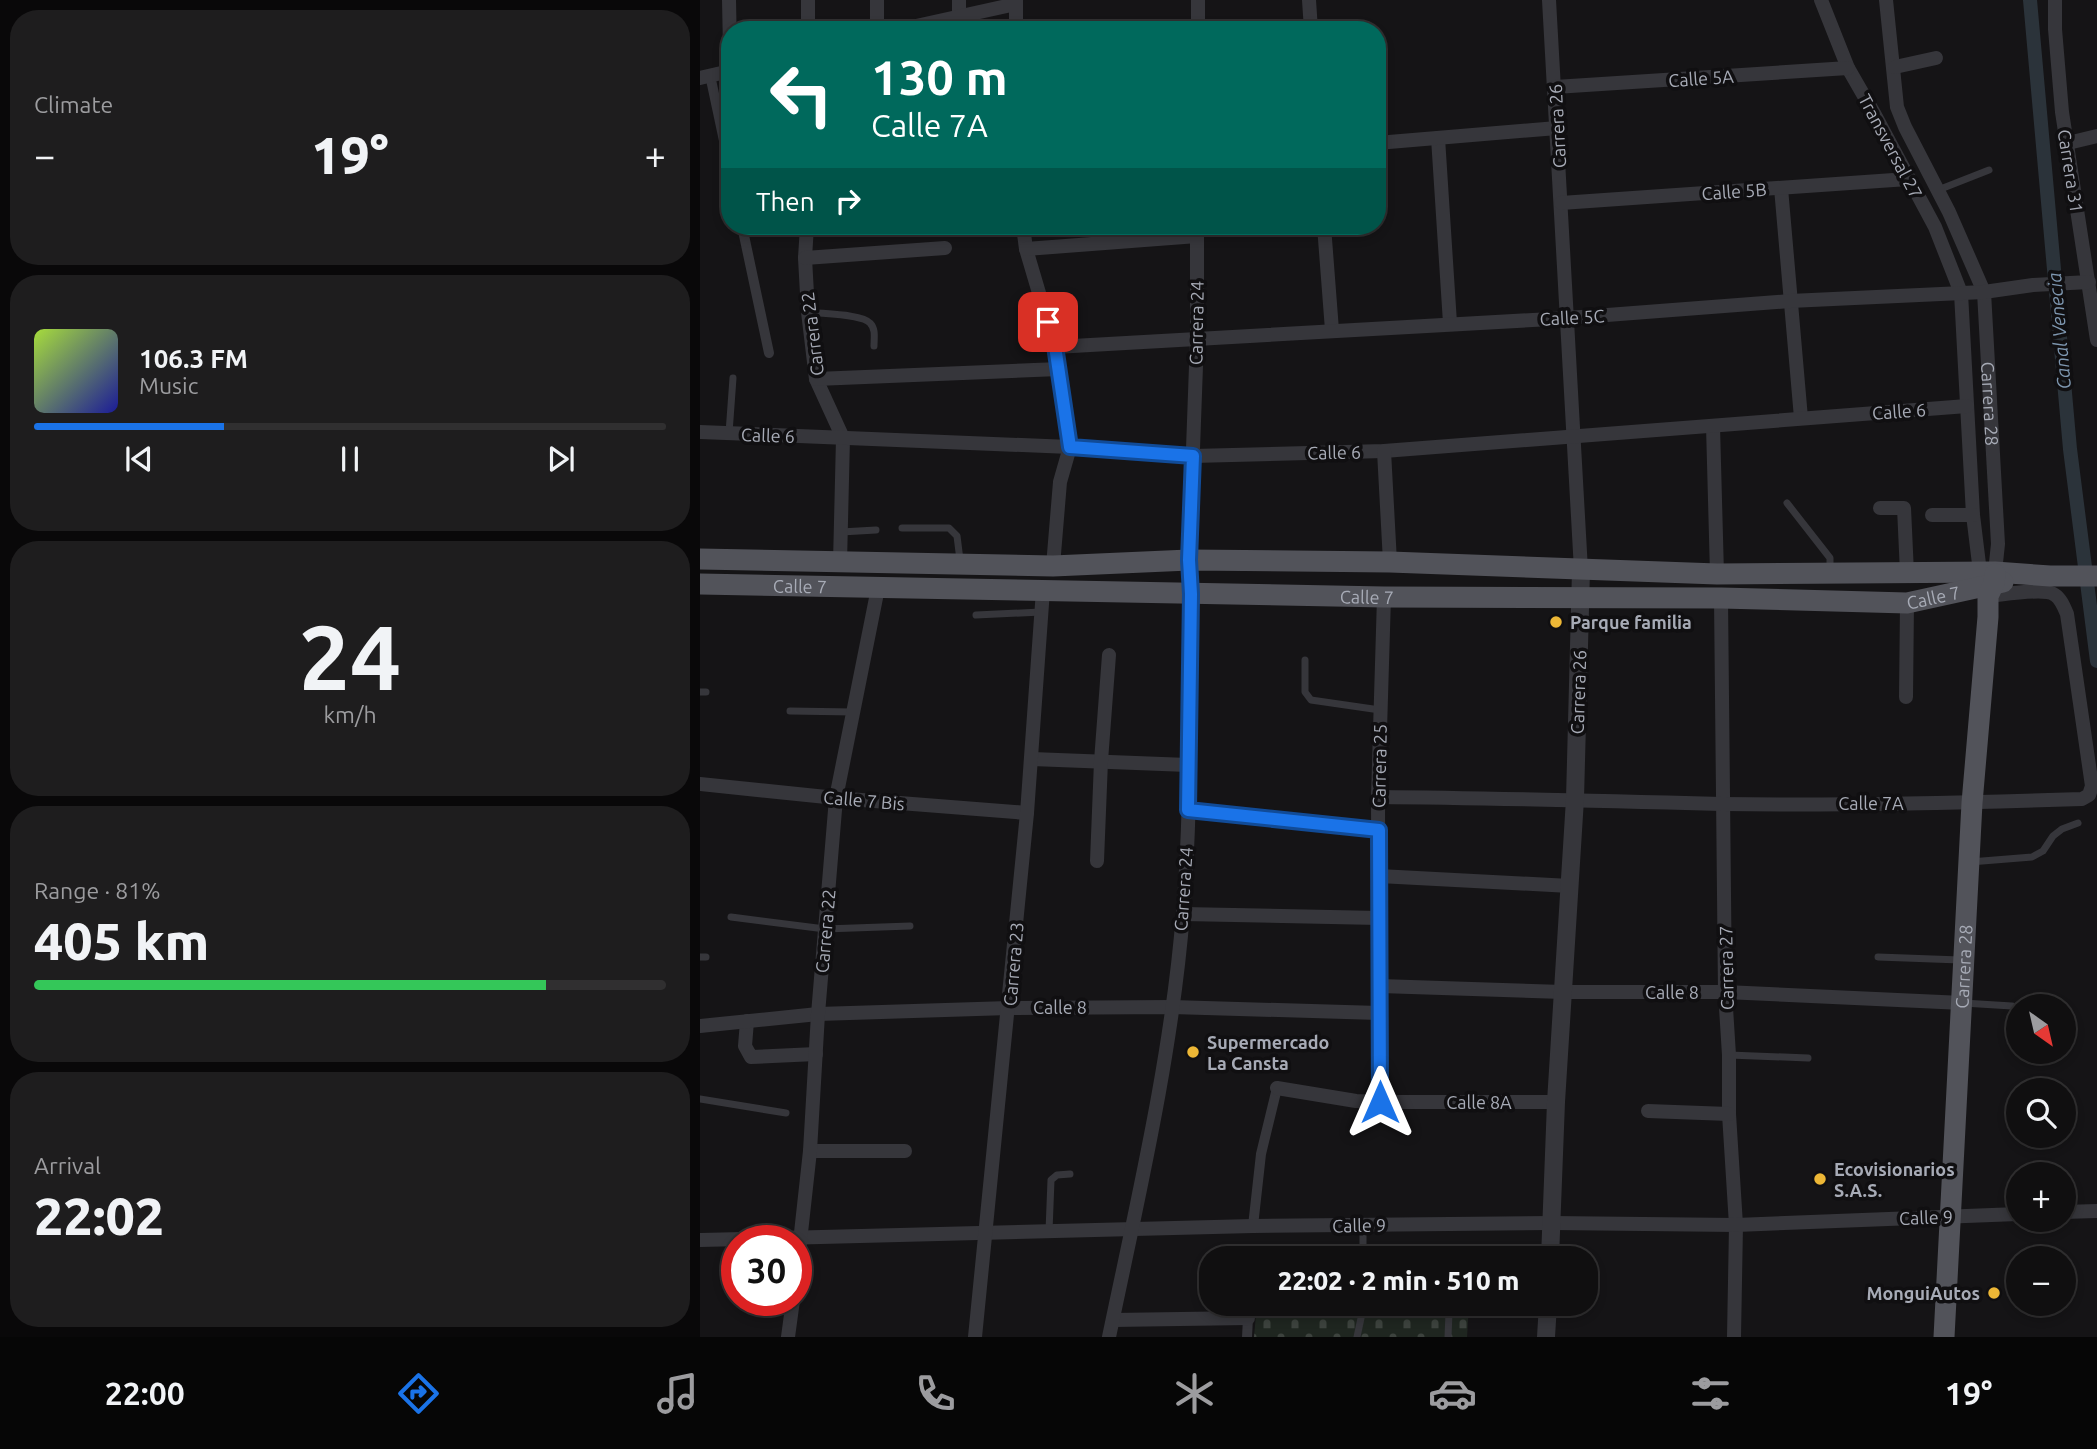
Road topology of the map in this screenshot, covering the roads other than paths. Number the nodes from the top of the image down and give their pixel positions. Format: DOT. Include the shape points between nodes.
graph roads {
  1 [pos="729,0"];
  2 [pos="808,0"];
  3 [pos="877,0"];
  4 [pos="959,0"];
  5 [pos="1198,0"];
  6 [pos="1309,0"];
  7 [pos="1549,0"];
  8 [pos="1821,0"];
  9 [pos="1886,0"];
  10 [pos="2055,0"];
  11 [pos="1016,2"];
  12 [pos="959,16"];
  13 [pos="729,21"];
  14 [pos="808,21"];
  15 [pos="877,21"];
  16 [pos="937,21"];
  17 [pos="1016,21"];
  18 [pos="1198,21"];
  19 [pos="1310,21"];
  20 [pos="1936,58"];
  21 [pos="1895,67"];
  22 [pos="1848,68"];
  23 [pos="705,76"];
  24 [pos="1555,88"];
  25 [pos="1557,128"];
  26 [pos="721,136"];
  27 [pos="2097,136"];
  28 [pos="1438,138"];
  29 [pos="1386,141"];
  30 [pos="2068,143"];
  31 [pos="1989,170"];
  32 [pos="1908,179"];
  33 [pos="1781,188"];
  34 [pos="1938,190"];
  35 [pos="1561,204"];
  36 [pos="744,235"];
  37 [pos="806,235"];
  38 [pos="1024,235"];
  39 [pos="1159,235"];
  40 [pos="1197,235"];
  41 [pos="1326,235"];
  42 [pos="945,248"];
  43 [pos="1026,249"];
  44 [pos="805,258"];
  45 [pos="2089,282"];
  46 [pos="1984,292"];
  47 [pos="1961,293"];
  48 [pos="1790,301"];
  49 [pos="808,312"];
  50 [pos="1568,318"];
  51 [pos="1450,323"];
  52 [pos="1332,330"];
  53 [pos="1197,338"];
  54 [pos="2097,341"];
  55 [pos="874,346"];
  56 [pos="1055,346"];
  57 [pos="769,353"];
  58 [pos="1059,369"];
  59 [pos="733,378"];
  60 [pos="816,379"];
  61 [pos="1967,406"];
  62 [pos="1801,418"];
  63 [pos="1713,426"];
  64 [pos="700,432"];
  65 [pos="729,434"];
  66 [pos="1574,437"];
  67 [pos="843,439"];
  68 [pos="1070,447"];
  69 [pos="1384,451"];
  70 [pos="1193,456"];
  71 [pos="1787,503"];
  72 [pos="1880,508"];
  73 [pos="1932,515"];
  74 [pos="1973,515"];
  75 [pos="902,528"];
  76 [pos="876,530"];
  77 [pos="841,532"];
  78 [pos="700,559"];
  79 [pos="1189,560"];
  80 [pos="1390,562"];
  81 [pos="840,563"];
  82 [pos="961,564"];
  83 [pos="1053,566"];
  84 [pos="1581,570"];
  85 [pos="1830,572"];
  86 [pos="1907,573"];
  87 [pos="1717,574"];
  88 [pos="2097,576"];
  89 [pos="2048,579"];
  90 [pos="1988,581"];
  91 [pos="700,584"];
  92 [pos="877,588"];
  93 [pos="1043,590"];
  94 [pos="1191,594"];
  95 [pos="1384,597"];
  96 [pos="1581,598"];
  97 [pos="1721,598"];
  98 [pos="1907,603"];
  99 [pos="1041,612"];
  100 [pos="976,615"];
  101 [pos="1109,655"];
  102 [pos="1305,660"];
  103 [pos="1906,697"];
  104 [pos="1380,710"];
  105 [pos="790,711"];
  106 [pos="853,712"];
  107 [pos="1032,758"];
  108 [pos="1101,761"];
  109 [pos="1188,765"];
  110 [pos="700,784"];
  111 [pos="1378,797"];
  112 [pos="836,798"];
  113 [pos="1575,799"];
  114 [pos="1972,803"];
  115 [pos="1724,804"];
  116 [pos="1188,810"];
  117 [pos="1027,813"];
  118 [pos="2078,823"];
  119 [pos="1379,830"];
  120 [pos="1097,862"];
  121 [pos="1969,862"];
  122 [pos="1379,876"];
  123 [pos="1570,886"];
  124 [pos="1183,914"];
  125 [pos="731,917"];
  126 [pos="1379,918"];
  127 [pos="910,926"];
  128 [pos="825,929"];
  129 [pos="1878,957"];
  130 [pos="1964,960"];
  131 [pos="1380,986"];
  132 [pos="1563,992"];
  133 [pos="1725,992"];
  134 [pos="1963,1003"];
  135 [pos="2006,1006"];
  136 [pos="1009,1007"];
  137 [pos="1172,1007"];
  138 [pos="1379,1013"];
  139 [pos="818,1014"];
  140 [pos="747,1021"];
  141 [pos="700,1026"];
  142 [pos="816,1054"];
  143 [pos="1729,1055"];
  144 [pos="1808,1058"];
  145 [pos="1277,1088"];
  146 [pos="700,1099"];
  147 [pos="1380,1102"];
  148 [pos="1556,1102"];
  149 [pos="1648,1111"];
  150 [pos="786,1113"];
  151 [pos="1728,1114"];
  152 [pos="810,1151"];
  153 [pos="905,1151"];
  154 [pos="1070,1174"];
  155 [pos="2097,1211"];
  156 [pos="2076,1212"];
  157 [pos="2006,1214"];
  158 [pos="1950,1216"];
  159 [pos="1552,1223"];
  160 [pos="803,1225"];
  161 [pos="1363,1225"];
  162 [pos="1736,1225"];
  163 [pos="1253,1226"];
  164 [pos="1133,1230"];
  165 [pos="1049,1231"];
  166 [pos="984,1232"];
  167 [pos="812,1236"];
  168 [pos="721,1239"];
  169 [pos="700,1240"];
  170 [pos="1363,1246"];
  171 [pos="1551,1246"];
  172 [pos="791,1316"];
  173 [pos="1361,1316"];
  174 [pos="1449,1316"];
  175 [pos="1547,1316"];
  176 [pos="1248,1318"];
  177 [pos="1113,1320"];
  178 [pos="788,1337"];
  179 [pos="975,1337"];
  180 [pos="1109,1337"];
  181 [pos="1247,1337"];
  182 [pos="1357,1337"];
  183 [pos="1448,1337"];
  184 [pos="1546,1337"];
  185 [pos="1734,1337"];
  186 [pos="1944,1337"];
  1 -- 13 [label="street"];
  2 -- 14 [label="street"];
  3 -- 15 [label="street"];
  4 -- 12 [label="street"];
  5 -- 18 [label="street"];
  6 -- 19 [label="street"];
  7 -- 24 [label="street, Carrera 26"];
  8 -- 22 [label="street, Transversal 27"];
  9 -- 21 [label="street"];
  10 -- 30 [label="street, Carrera 31"];
  11 -- 12 [label="street"];
  11 -- 17 [label="street"];
  12 -- 16 [label="street"];
  20 -- 21 [label="street"];
  21 -- 34 [label="street, Transversal 27" via="1897,107"];
  22 -- 24 [label="street, Calle 5A"];
  22 -- 32 [label="street, Transversal 27"];
  23 -- 26 [label="street"];
  24 -- 25 [label="street, Carrera 26"];
  25 -- 28 [label="street"];
  25 -- 35 [label="street, Carrera 26"];
  27 -- 30 [label="street"];
  28 -- 29 [label="street"];
  28 -- 51 [label="street"];
  30 -- 45 [label="street, Carrera 31"];
  31 -- 34 [label="lane"];
  32 -- 33 [label="street, Calle 5B"];
  32 -- 47 [label="street, Transversal 27" via="1935,227"];
  33 -- 35 [label="street, Calle 5B"];
  33 -- 48 [label="street"];
  34 -- 46 [label="street, Transversal 27"];
  35 -- 50 [label="street, Carrera 26"];
  36 -- 57 [label="street"];
  37 -- 44 [label="street, Carrera 22"];
  38 -- 43 [label="street"];
  39 -- 43 [label="street"];
  40 -- 53 [label="street, Carrera 24"];
  41 -- 52 [label="street"];
  42 -- 44 [label="street"];
  43 -- 56 [label="street"];
  44 -- 49 [label="street, Carrera 22"];
  45 -- 46 [label="street, Calle 5C"];
  45 -- 54 [label="street, Carrera 31"];
  46 -- 47 [label="street, Calle 5C"];
  46 -- 90 [label="street, Carrera 28" via="1998,544"];
  47 -- 48 [label="street, Calle 5C"];
  47 -- 61 [label="street, Carrera 28"];
  48 -- 50 [label="street, Calle 5C"];
  48 -- 62 [label="street"];
  49 -- 55 [label="lane" via="869,321"];
  49 -- 60 [label="street, Carrera 22"];
  50 -- 51 [label="street, Calle 5C"];
  50 -- 66 [label="street, Carrera 26"];
  51 -- 52 [label="street, Calle 5C"];
  52 -- 53 [label="street, Calle 5C"];
  53 -- 56 [label="street, Calle 5C"];
  53 -- 70 [label="street, Carrera 24"];
  56 -- 58 [label="street"];
  58 -- 60 [label="street"];
  58 -- 68 [label="street"];
  59 -- 65 [label="lane"];
  60 -- 67 [label="street, Carrera 22"];
  61 -- 62 [label="street, Calle 6"];
  61 -- 74 [label="street, Carrera 28"];
  62 -- 63 [label="street, Calle 6"];
  63 -- 66 [label="street, Calle 6"];
  63 -- 87 [label="street"];
  64 -- 65 [label="street, Calle 6"];
  65 -- 67 [label="street, Calle 6"];
  66 -- 69 [label="street, Calle 6"];
  66 -- 84 [label="street, Carrera 26"];
  67 -- 68 [label="street, Calle 6"];
  67 -- 77 [label="street, Carrera 22"];
  68 -- 70 [label="street, Calle 6"];
  68 -- 83 [label="street" via="1060,482"];
  69 -- 70 [label="street, Calle 6"];
  69 -- 80 [label="street"];
  70 -- 79 [label="street, Carrera 24"];
  71 -- 85 [label="lane" via="1830,558"];
  72 -- 86 [label="street" via="1904,508"];
  73 -- 74 [label="street"];
  74 -- 90 [label="street, Carrera 28"];
  75 -- 82 [label="lane" via="949,528 957,536"];
  76 -- 77 [label="lane"];
  77 -- 81 [label="street, Carrera 22"];
  78 -- 81 [label="main road, Calle 7"];
  79 -- 80 [label="main road, Calle 7"];
  79 -- 83 [label="main road, Calle 7"];
  79 -- 94 [label="street, Carrera 24"];
  80 -- 84 [label="main road, Calle 7"];
  81 -- 82 [label="main road, Calle 7"];
  82 -- 83 [label="main road, Calle 7"];
  84 -- 87 [label="main road, Calle 7"];
  84 -- 96 [label="street, Carrera 26"];
  85 -- 86 [label="main road, Calle 7"];
  85 -- 87 [label="main road, Calle 7"];
  86 -- 90 [label="main road, Calle 7"];
  88 -- 89 [label="main road, Calle 7"];
  89 -- 90 [label="main road, Calle 7"];
  89 -- 114 [label="street, Calle 7A" via="2067,614 2092,786 2082,799"];
  90 -- 98 [label="main road, Calle 7"];
  90 -- 114 [label="main road, Carrera 28"];
  91 -- 92 [label="main road, Calle 7"];
  92 -- 93 [label="main road, Calle 7"];
  92 -- 106 [label="street, Carrera 22"];
  93 -- 94 [label="main road, Calle 7"];
  93 -- 99 [label="street, Carrera 23"];
  94 -- 95 [label="main road, Calle 7"];
  94 -- 109 [label="street, Carrera 24"];
  95 -- 96 [label="main road, Calle 7"];
  95 -- 104 [label="street, Carrera 25"];
  96 -- 97 [label="main road, Calle 7"];
  96 -- 113 [label="street, Carrera 26"];
  97 -- 98 [label="main road, Calle 7"];
  97 -- 115 [label="street, Carrera 27"];
  98 -- 103 [label="street"];
  99 -- 100 [label="lane"];
  99 -- 107 [label="street, Carrera 23"];
  101 -- 108 [label="street"];
  102 -- 104 [label="lane" via="1305,692 1311,700"];
  104 -- 111 [label="street, Carrera 25"];
  105 -- 106 [label="lane"];
  106 -- 112 [label="street, Carrera 22"];
  107 -- 108 [label="street"];
  107 -- 117 [label="street, Carrera 23"];
  108 -- 109 [label="street"];
  108 -- 120 [label="street"];
  109 -- 116 [label="street, Carrera 24"];
  110 -- 112 [label="street, Calle 7 Bis"];
  111 -- 113 [label="street, Calle 7A"];
  111 -- 119 [label="street, Carrera 25"];
  112 -- 117 [label="street, Calle 7 Bis"];
  112 -- 128 [label="street, Carrera 22"];
  113 -- 115 [label="street, Calle 7A"];
  113 -- 123 [label="street, Carrera 26"];
  114 -- 115 [label="street, Calle 7A"];
  114 -- 121 [label="main road, Carrera 28"];
  115 -- 133 [label="street, Carrera 27"];
  116 -- 119 [label="street"];
  116 -- 124 [label="street, Carrera 24"];
  117 -- 136 [label="street, Carrera 23"];
  118 -- 121 [label="lane" via="2062,829 2032,857"];
  119 -- 122 [label="street, Carrera 25"];
  121 -- 130 [label="main road, Carrera 28"];
  122 -- 123 [label="street"];
  122 -- 126 [label="street, Carrera 25"];
  123 -- 132 [label="street, Carrera 26"];
  124 -- 126 [label="street"];
  124 -- 137 [label="street, Carrera 24"];
  125 -- 128 [label="lane"];
  126 -- 131 [label="street, Carrera 25"];
  127 -- 128 [label="lane"];
  128 -- 139 [label="street, Carrera 22"];
  129 -- 130 [label="lane"];
  130 -- 134 [label="main road, Carrera 28"];
  131 -- 132 [label="street, Calle 8"];
  131 -- 138 [label="street, Carrera 25"];
  132 -- 133 [label="street, Calle 8"];
  132 -- 148 [label="street, Carrera 26"];
  133 -- 134 [label="street, Calle 8"];
  133 -- 143 [label="street, Carrera 27"];
  134 -- 135 [label="lane"];
  134 -- 158 [label="main road, Carrera 28"];
  136 -- 137 [label="street, Calle 8"];
  136 -- 139 [label="street, Calle 8"];
  136 -- 166 [label="street, Carrera 23"];
  137 -- 138 [label="street, Calle 8"];
  137 -- 164 [label="street, Carrera 24"];
  138 -- 147 [label="street, Carrera 25"];
  139 -- 140 [label="street, Calle 8"];
  139 -- 142 [label="street, Carrera 22"];
  140 -- 141 [label="street, Calle 8"];
  140 -- 142 [label="street" via="745,1046 751,1057"];
  142 -- 152 [label="street, Carrera 22"];
  143 -- 144 [label="lane"];
  143 -- 151 [label="street, Carrera 27"];
  145 -- 147 [label="street, Calle 8A"];
  145 -- 163 [label="street" via="1261,1154"];
  146 -- 150 [label="lane"];
  147 -- 148 [label="street, Calle 8A"];
  148 -- 159 [label="street, Carrera 26"];
  149 -- 151 [label="street"];
  151 -- 162 [label="street, Carrera 27"];
  152 -- 153 [label="street"];
  152 -- 160 [label="street, Carrera 22"];
  154 -- 165 [label="lane" via="1051,1180"];
  155 -- 156 [label="street"];
  157 -- 158 [label="street, Calle 9"];
  158 -- 162 [label="street, Calle 9"];
  158 -- 186 [label="main road, Carrera 28"];
  159 -- 161 [label="street, Calle 9"];
  159 -- 162 [label="street, Calle 9"];
  159 -- 171 [label="street, Carrera 26"];
  161 -- 163 [label="street, Calle 9"];
  161 -- 170 [label="lane"];
  162 -- 185 [label="street, Carrera 27"];
  163 -- 164 [label="street, Calle 9"];
  164 -- 165 [label="street, Calle 9"];
  164 -- 177 [label="street, Carrera 24"];
  165 -- 166 [label="street, Calle 9"];
  166 -- 167 [label="street, Calle 9"];
  166 -- 179 [label="street, Carrera 23"];
  168 -- 169 [label="street, Calle 9"];
  172 -- 178 [label="street"];
  173 -- 182 [label="lane"];
  174 -- 183 [label="lane"];
  175 -- 184 [label="street"];
  176 -- 177 [label="street"];
  176 -- 181 [label="street"];
  177 -- 180 [label="street, Carrera 24"];
}
